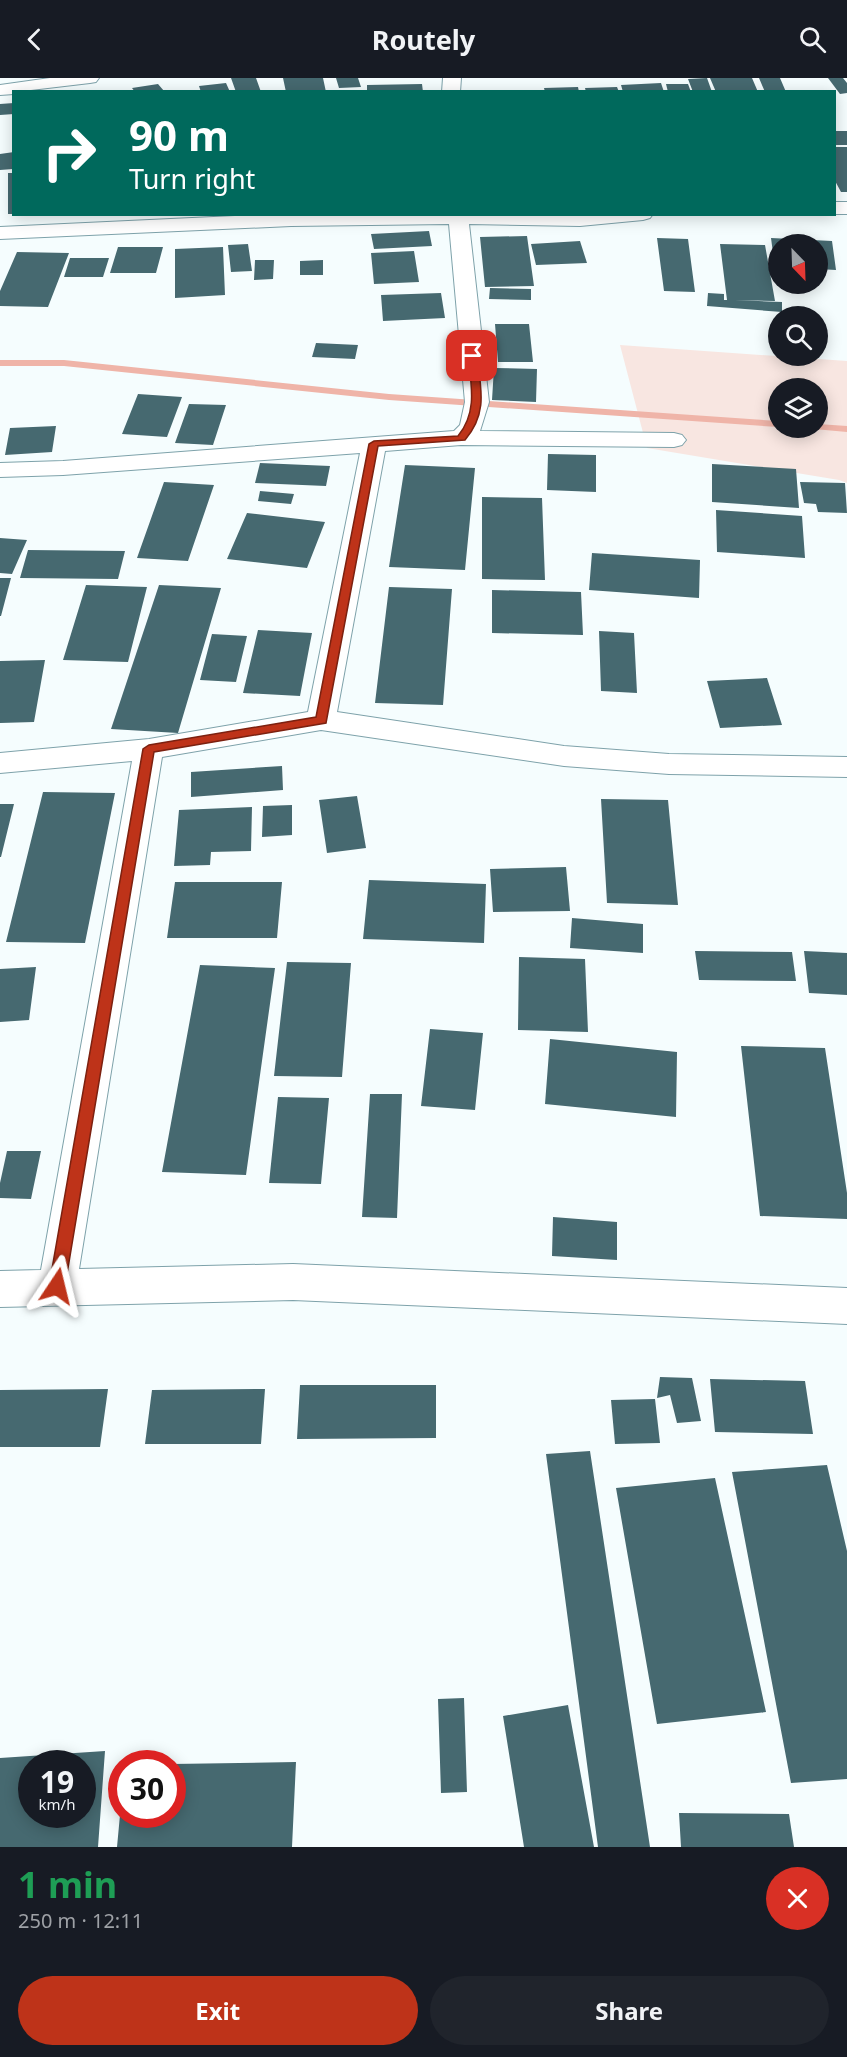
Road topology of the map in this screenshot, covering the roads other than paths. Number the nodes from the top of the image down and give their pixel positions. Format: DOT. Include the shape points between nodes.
graph roads {
  1 [pos="90,78"];
  2 [pos="0,90"];
  3 [pos="457,216"];
  4 [pos="622,216"];
  5 [pos="0,232"];
  6 [pos="466,432"];
  7 [pos="674,440"];
  8 [pos="374,444"];
  9 [pos="0,470"];
  10 [pos="321,720"];
  11 [pos="149,749"];
  12 [pos="0,763"];
  13 [pos="847,767"];
  14 [pos="57,1286"];
  15 [pos="0,1289"];
  16 [pos="847,1306"];
  1 -- 2 [label="street"];
  3 -- 4 [label="street" via="579,220"];
  3 -- 5 [label="street"];
  3 -- 6 [label="street" via="477,402"];
  6 -- 7 [label="street"];
  6 -- 8 [label="street"];
  8 -- 9 [label="street"];
  8 -- 10 [label="street"];
  10 -- 11 [label="street"];
  10 -- 13 [label="street" via="564,756 669,764"];
  11 -- 12 [label="street"];
  11 -- 14 [label="street"];
  14 -- 15 [label="street"];
  14 -- 16 [label="street" via="293,1282"];
}
